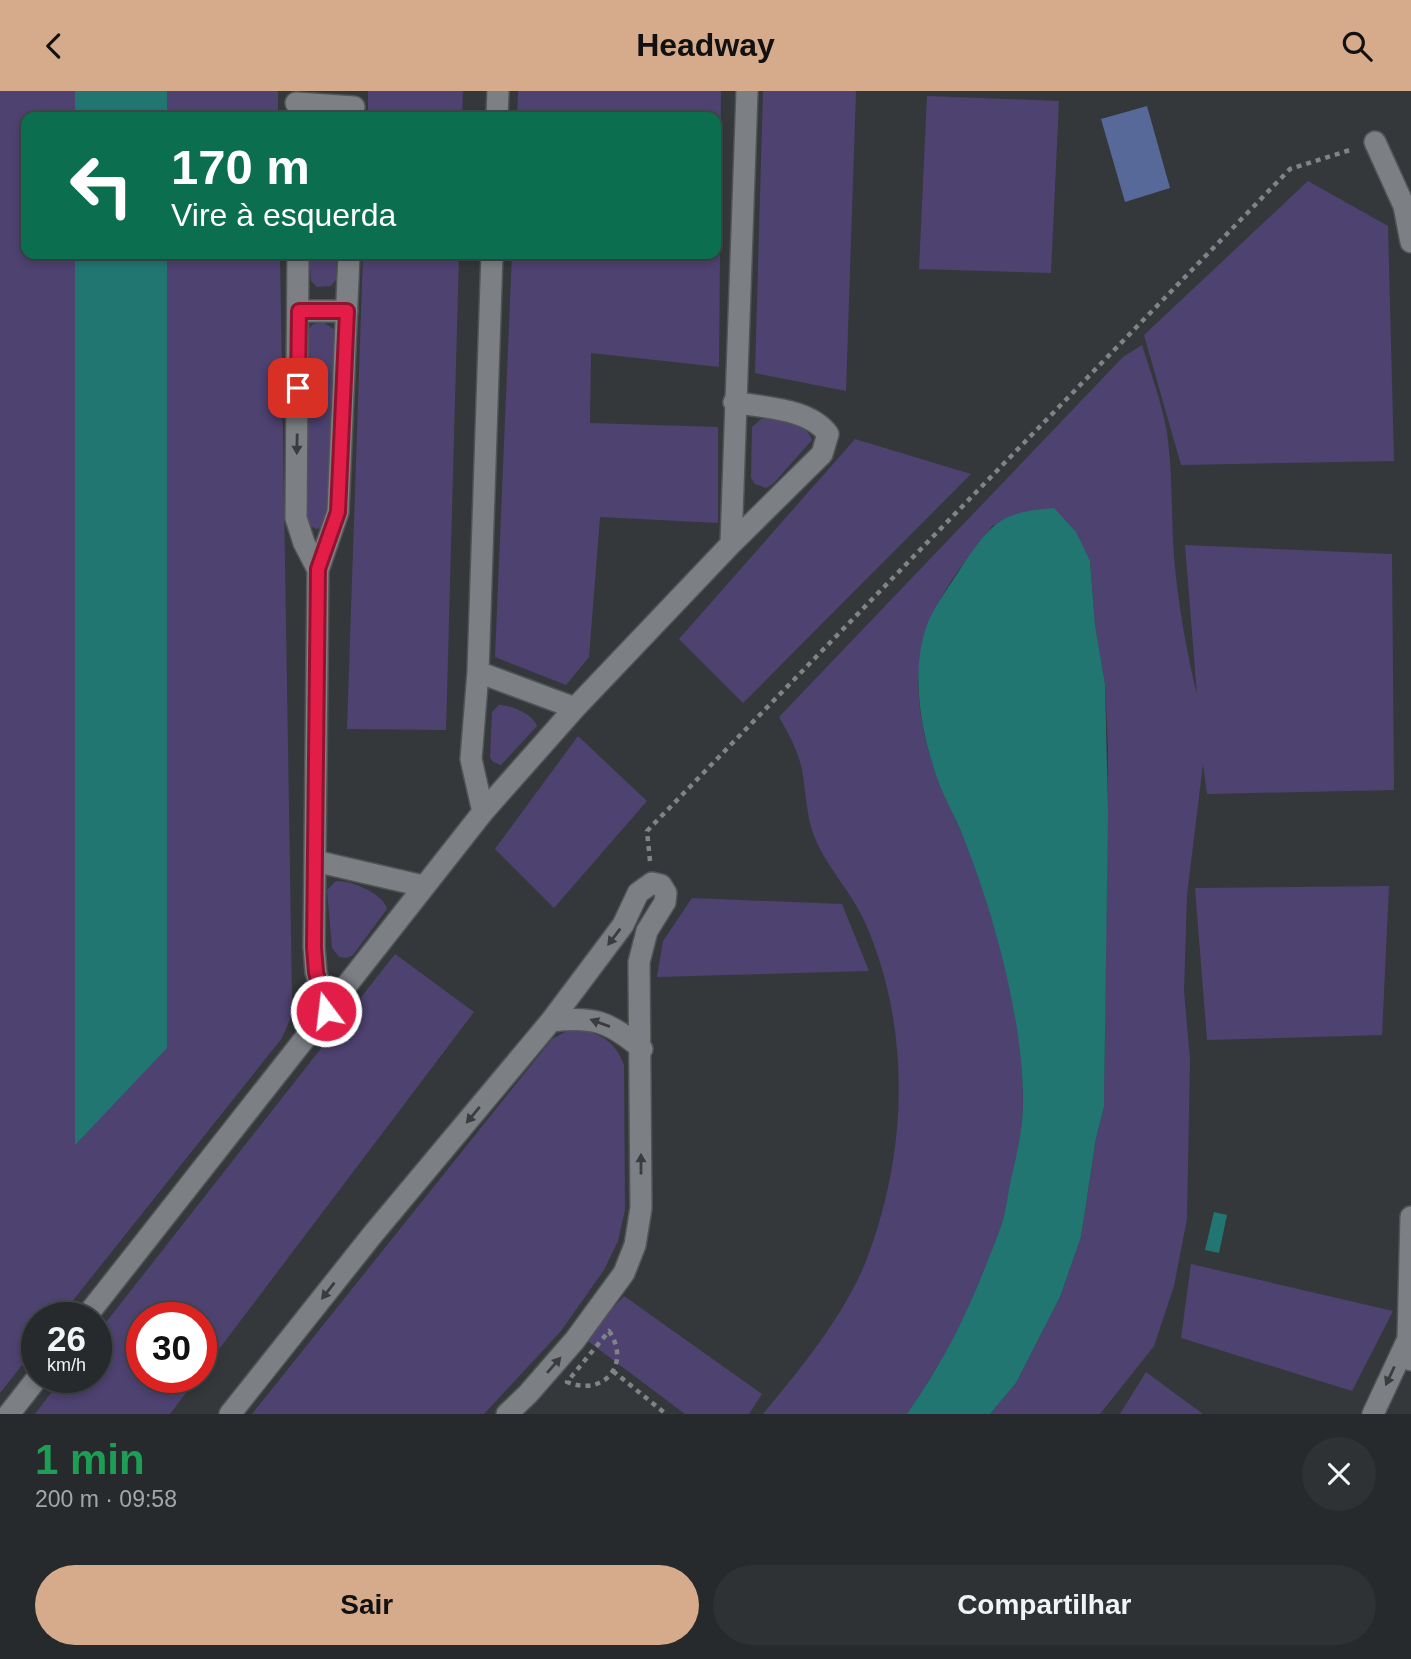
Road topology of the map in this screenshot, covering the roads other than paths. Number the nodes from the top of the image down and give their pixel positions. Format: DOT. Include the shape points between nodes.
graph roads {
  1 [pos="498,91"];
  2 [pos="747,91"];
  3 [pos="296,104"];
  4 [pos="354,105"];
  5 [pos="497,112"];
  6 [pos="1375,142"];
  7 [pos="1411,242"];
  8 [pos="298,259"];
  9 [pos="349,259"];
  10 [pos="492,259"];
  11 [pos="299,311"];
  12 [pos="347,311"];
  13 [pos="734,401"];
  14 [pos="731,544"];
  15 [pos="318,569"];
  16 [pos="478,673"];
  17 [pos="575,708"];
  18 [pos="482,812"];
  19 [pos="316,861"];
  20 [pos="422,886"];
  21 [pos="326,1011"];
  22 [pos="551,1021"];
  23 [pos="642,1049"];
  24 [pos="1411,1217"];
  25 [pos="98,1302"];
  26 [pos="1409,1349"];
  27 [pos="25,1393"];
  28 [pos="9,1414"];
  29 [pos="230,1414"];
  30 [pos="507,1414"];
  31 [pos="1373,1414"];
  1 -- 5 [label="street"];
  2 -- 13 [label="street"];
  3 -- 4 [label="street"];
  6 -- 7 [label="street" via="1404,207"];
  8 -- 11 [label="street"];
  9 -- 12 [label="street"];
  10 -- 16 [label="street"];
  11 -- 12 [label="street"];
  11 -- 15 [label="street, one-way" via="296,518"];
  12 -- 15 [label="street" via="338,512"];
  13 -- 14 [label="street"];
  13 -- 14 [label="street" via="810,418 828,434 822,454"];
  14 -- 17 [label="street"];
  15 -- 19 [label="street"];
  16 -- 17 [label="street"];
  16 -- 18 [label="street" via="471,759"];
  17 -- 18 [label="street"];
  18 -- 20 [label="street"];
  19 -- 20 [label="street"];
  19 -- 21 [label="street" via="316,972"];
  20 -- 21 [label="street"];
  21 -- 25 [label="street"];
  23 -- 22 [label="street, one-way" via="600,1022 581,1017"];
  23 -- 22 [label="street, one-way" via="639,961 647,931 665,902 661,885 652,883 638,893 623,925"];
  22 -- 29 [label="street, one-way"];
  30 -- 23 [label="street, one-way" via="575,1340 628,1264 641,1208"];
  24 -- 26 [label="street"];
  26 -- 31 [label="street, one-way"];
  27 -- 28 [label="street"];
}
